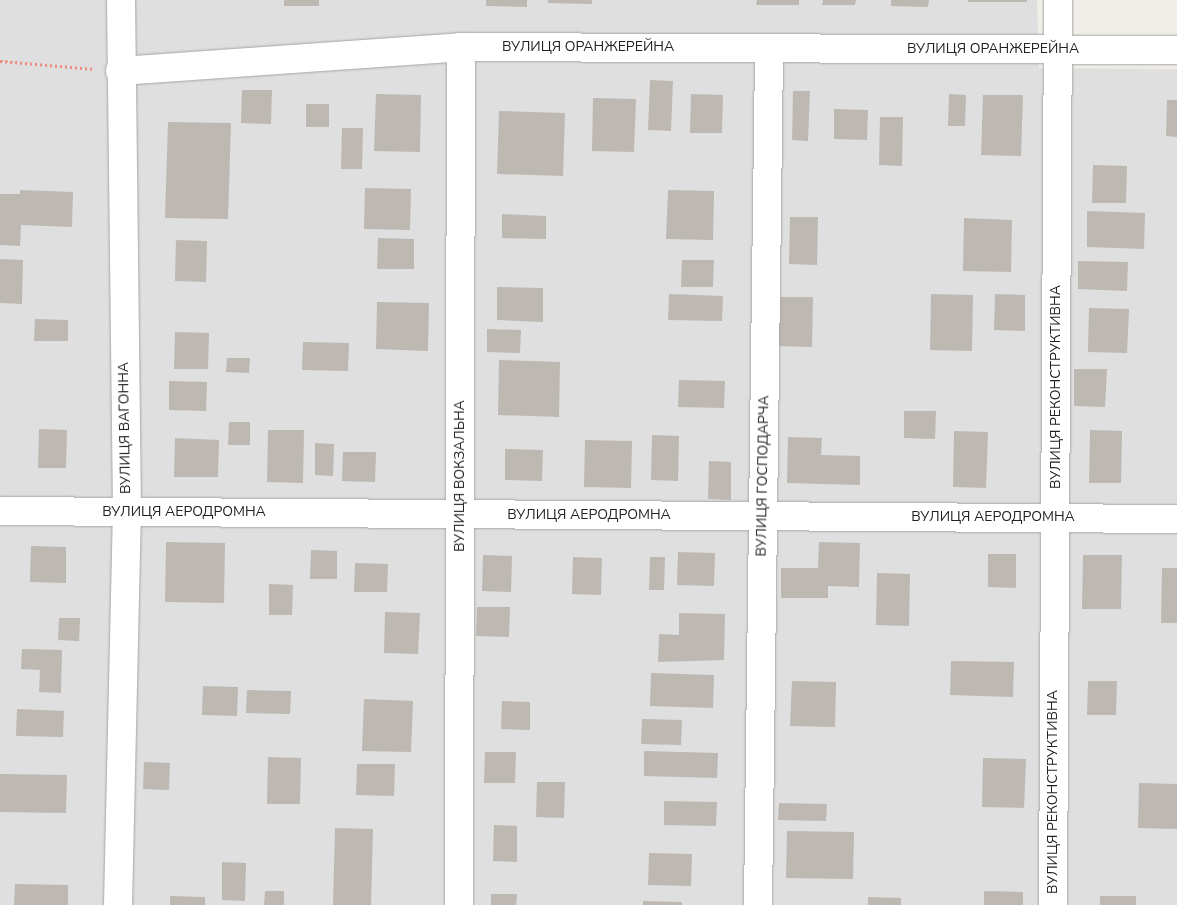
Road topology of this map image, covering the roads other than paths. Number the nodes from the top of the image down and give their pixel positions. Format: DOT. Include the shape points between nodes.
graph roads {
  1 [pos="121,0"];
  2 [pos="1058,0"];
  3 [pos="461,47"];
  4 [pos="769,48"];
  5 [pos="1058,49"];
  6 [pos="1177,50"];
  7 [pos="120,71"];
  8 [pos="0,511"];
  9 [pos="127,512"];
  10 [pos="460,514"];
  11 [pos="763,516"];
  12 [pos="1055,518"];
  13 [pos="1177,519"];
  14 [pos="118,905"];
  15 [pos="459,905"];
  16 [pos="758,905"];
  17 [pos="1053,905"];
  1 -- 7 [label="street, ВУЛИЦЯ ВАГОННА"];
  2 -- 5 [label="street, ВУЛИЦЯ РЕКОНСТРУКТИВНА"];
  3 -- 4 [label="street, ВУЛИЦЯ ОРАНЖЕРЕЙНА"];
  3 -- 7 [label="street, ВУЛИЦЯ ОРАНЖЕРЕЙНА"];
  3 -- 10 [label="street, ВУЛИЦЯ ВОКЗАЛЬНА"];
  4 -- 5 [label="street, ВУЛИЦЯ ОРАНЖЕРЕЙНА"];
  4 -- 11 [label="street, ВУЛИЦЯ ГОСПОДАРЧА"];
  5 -- 6 [label="street, ВУЛИЦЯ ОРАНЖЕРЕЙНА"];
  5 -- 12 [label="street, ВУЛИЦЯ РЕКОНСТРУКТИВНА"];
  7 -- 9 [label="street, ВУЛИЦЯ ВАГОННА"];
  8 -- 9 [label="street, ВУЛИЦЯ АЕРОДРОМНА"];
  9 -- 10 [label="street, ВУЛИЦЯ АЕРОДРОМНА"];
  9 -- 14 [label="street, ВУЛИЦЯ ВАГОННА"];
  10 -- 11 [label="street, ВУЛИЦЯ АЕРОДРОМНА"];
  10 -- 15 [label="street, ВУЛИЦЯ ВОКЗАЛЬНА"];
  11 -- 12 [label="street, ВУЛИЦЯ АЕРОДРОМНА"];
  11 -- 16 [label="street, ВУЛИЦЯ ГОСПОДАРЧА"];
  12 -- 13 [label="street, ВУЛИЦЯ АЕРОДРОМНА"];
  12 -- 17 [label="street, ВУЛИЦЯ РЕКОНСТРУКТИВНА"];
}
